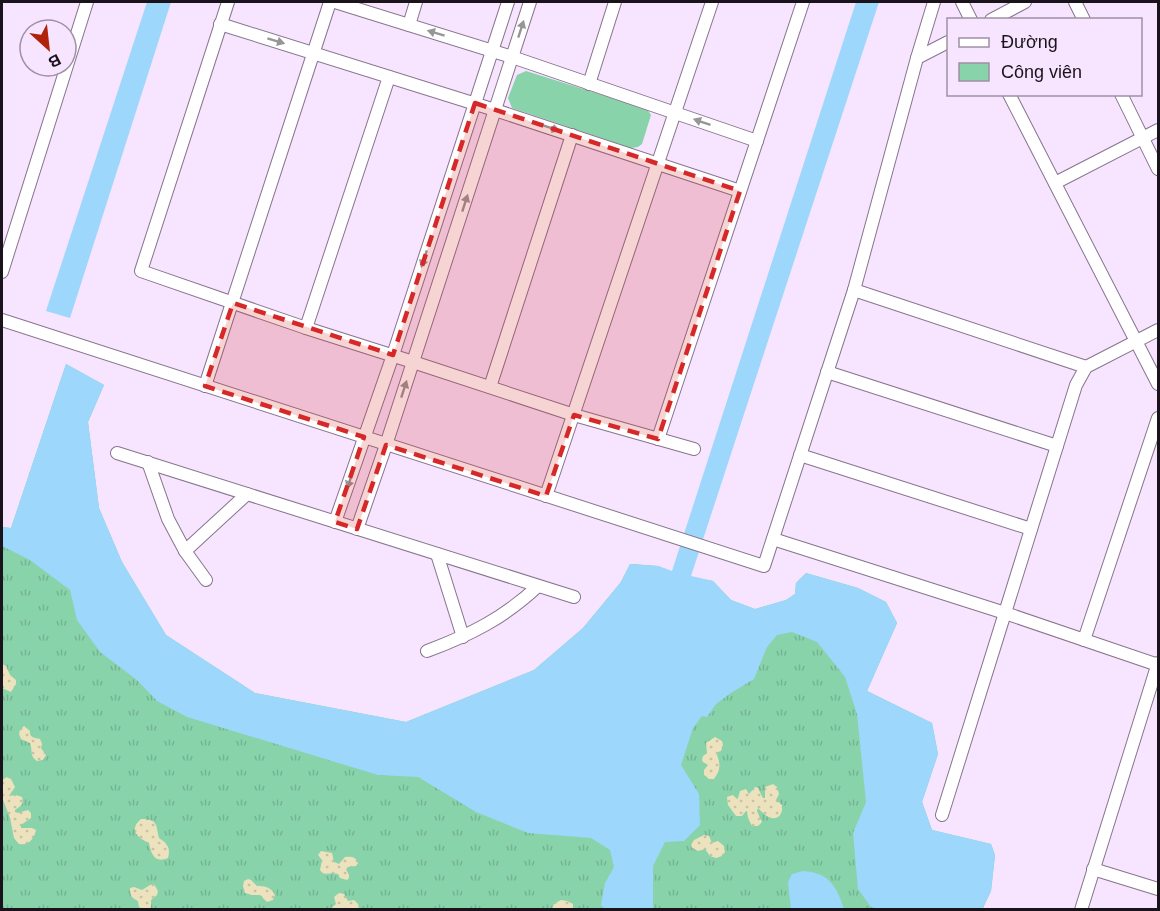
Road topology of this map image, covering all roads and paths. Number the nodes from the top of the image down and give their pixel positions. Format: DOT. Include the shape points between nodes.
graph roads {
  1 [pos="87,2"];
  2 [pos="228,2"];
  3 [pos="330,2"];
  4 [pos="335,2"];
  5 [pos="416,2"];
  6 [pos="508,2"];
  7 [pos="530,2"];
  8 [pos="615,2"];
  9 [pos="712,2"];
  10 [pos="803,2"];
  11 [pos="934,2"];
  12 [pos="962,2"];
  13 [pos="1025,2"];
  14 [pos="1075,2"];
  15 [pos="970,18"];
  16 [pos="995,18"];
  17 [pos="1083,18"];
  18 [pos="220,24"];
  19 [pos="409,25"];
  20 [pos="947,43"];
  21 [pos="492,51"];
  22 [pos="313,53"];
  23 [pos="512,57"];
  24 [pos="917,58"];
  25 [pos="388,76"];
  26 [pos="589,84"];
  27 [pos="1011,96"];
  28 [pos="1122,96"];
  29 [pos="475,103"];
  30 [pos="495,110"];
  31 [pos="675,113"];
  32 [pos="1158,130"];
  33 [pos="572,135"];
  34 [pos="1143,138"];
  35 [pos="757,141"];
  36 [pos="657,164"];
  37 [pos="1158,169"];
  38 [pos="1055,183"];
  39 [pos="740,191"];
  40 [pos="2,229"];
  41 [pos="14,233"];
  42 [pos="2,272"];
  43 [pos="854,290"];
  44 [pos="233,303"];
  45 [pos="2,320"];
  46 [pos="306,328"];
  47 [pos="1158,330"];
  48 [pos="1137,341"];
  49 [pos="393,355"];
  50 [pos="413,362"];
  51 [pos="1086,367"];
  52 [pos="827,372"];
  53 [pos="1158,384"];
  54 [pos="206,386"];
  55 [pos="490,387"];
  56 [pos="574,415"];
  57 [pos="1158,418"];
  58 [pos="364,437"];
  59 [pos="658,439"];
  60 [pos="386,445"];
  61 [pos="1057,446"];
  62 [pos="694,449"];
  63 [pos="117,453"];
  64 [pos="800,455"];
  65 [pos="148,462"];
  66 [pos="247,494"];
  67 [pos="546,496"];
  68 [pos="335,522"];
  69 [pos="357,529"];
  70 [pos="1031,529"];
  71 [pos="773,539"];
  72 [pos="185,551"];
  73 [pos="437,554"];
  74 [pos="206,580"];
  75 [pos="538,586"];
  76 [pos="574,597"];
  77 [pos="1005,613"];
  78 [pos="463,637"];
  79 [pos="1084,640"];
  80 [pos="428,651"];
  81 [pos="1158,664"];
  82 [pos="942,815"];
  83 [pos="1094,870"];
  84 [pos="1158,889"];
  85 [pos="1081,909"];
  1 -- 41 [label="street"];
  2 -- 18 [label="street"];
  3 -- 22 [label="street"];
  4 -- 19 [label="street"];
  5 -- 19 [label="street"];
  6 -- 21 [label="street"];
  23 -- 7 [label="street, one-way"];
  8 -- 26 [label="street"];
  9 -- 31 [label="street"];
  10 -- 35 [label="street"];
  11 -- 24 [label="street"];
  12 -- 15 [label="street"];
  13 -- 16 [label="street"];
  14 -- 17 [label="street"];
  18 -- 22 [label="street, one-way"];
  18 -- 44 [label="street" via="141,271"];
  21 -- 19 [label="street, one-way"];
  20 -- 24 [label="street"];
  21 -- 23 [label="street"];
  21 -- 29 [label="street"];
  22 -- 25 [label="street"];
  22 -- 44 [label="street"];
  23 -- 26 [label="street"];
  23 -- 30 [label="street"];
  24 -- 43 [label="street"];
  25 -- 29 [label="street"];
  25 -- 46 [label="street"];
  26 -- 31 [label="street"];
  27 -- 38 [label="street"];
  28 -- 34 [label="street"];
  29 -- 30 [label="street"];
  29 -- 49 [label="street, one-way"];
  30 -- 33 [label="street, one-way"];
  50 -- 30 [label="street, one-way"];
  35 -- 31 [label="street, one-way"];
  31 -- 36 [label="street"];
  32 -- 34 [label="street"];
  33 -- 36 [label="street"];
  33 -- 55 [label="street"];
  34 -- 37 [label="street"];
  34 -- 38 [label="street"];
  35 -- 39 [label="street"];
  36 -- 39 [label="street"];
  36 -- 56 [label="street"];
  38 -- 48 [label="street"];
  39 -- 59 [label="street"];
  40 -- 41 [label="street"];
  41 -- 42 [label="street"];
  43 -- 51 [label="street"];
  43 -- 52 [label="street"];
  44 -- 46 [label="street"];
  44 -- 54 [label="street"];
  45 -- 54 [label="street"];
  46 -- 49 [label="street"];
  47 -- 48 [label="street"];
  48 -- 51 [label="street"];
  48 -- 53 [label="street"];
  49 -- 50 [label="street"];
  49 -- 58 [label="street"];
  50 -- 55 [label="street"];
  60 -- 50 [label="street, one-way"];
  51 -- 61 [label="street" via="1076,385"];
  52 -- 61 [label="street"];
  52 -- 64 [label="street"];
  54 -- 58 [label="street"];
  55 -- 56 [label="street"];
  56 -- 59 [label="street"];
  56 -- 67 [label="street"];
  57 -- 79 [label="street"];
  58 -- 60 [label="street"];
  58 -- 68 [label="street, one-way"];
  59 -- 62 [label="street"];
  60 -- 67 [label="street"];
  60 -- 69 [label="street"];
  61 -- 70 [label="street"];
  63 -- 65 [label="street"];
  64 -- 70 [label="street"];
  64 -- 71 [label="street"];
  65 -- 66 [label="street"];
  65 -- 72 [label="street" via="168,519"];
  66 -- 68 [label="street"];
  66 -- 72 [label="street"];
  67 -- 71 [label="street" via="764,566"];
  68 -- 69 [label="street"];
  69 -- 73 [label="street"];
  70 -- 77 [label="street"];
  71 -- 77 [label="street"];
  72 -- 74 [label="street"];
  73 -- 75 [label="street"];
  73 -- 78 [label="street"];
  75 -- 76 [label="street"];
  75 -- 78 [label="street" via="505,614"];
  77 -- 79 [label="street"];
  77 -- 82 [label="street"];
  78 -- 80 [label="street"];
  79 -- 81 [label="street"];
  81 -- 83 [label="street"];
  83 -- 84 [label="street"];
  83 -- 85 [label="street"];
}
